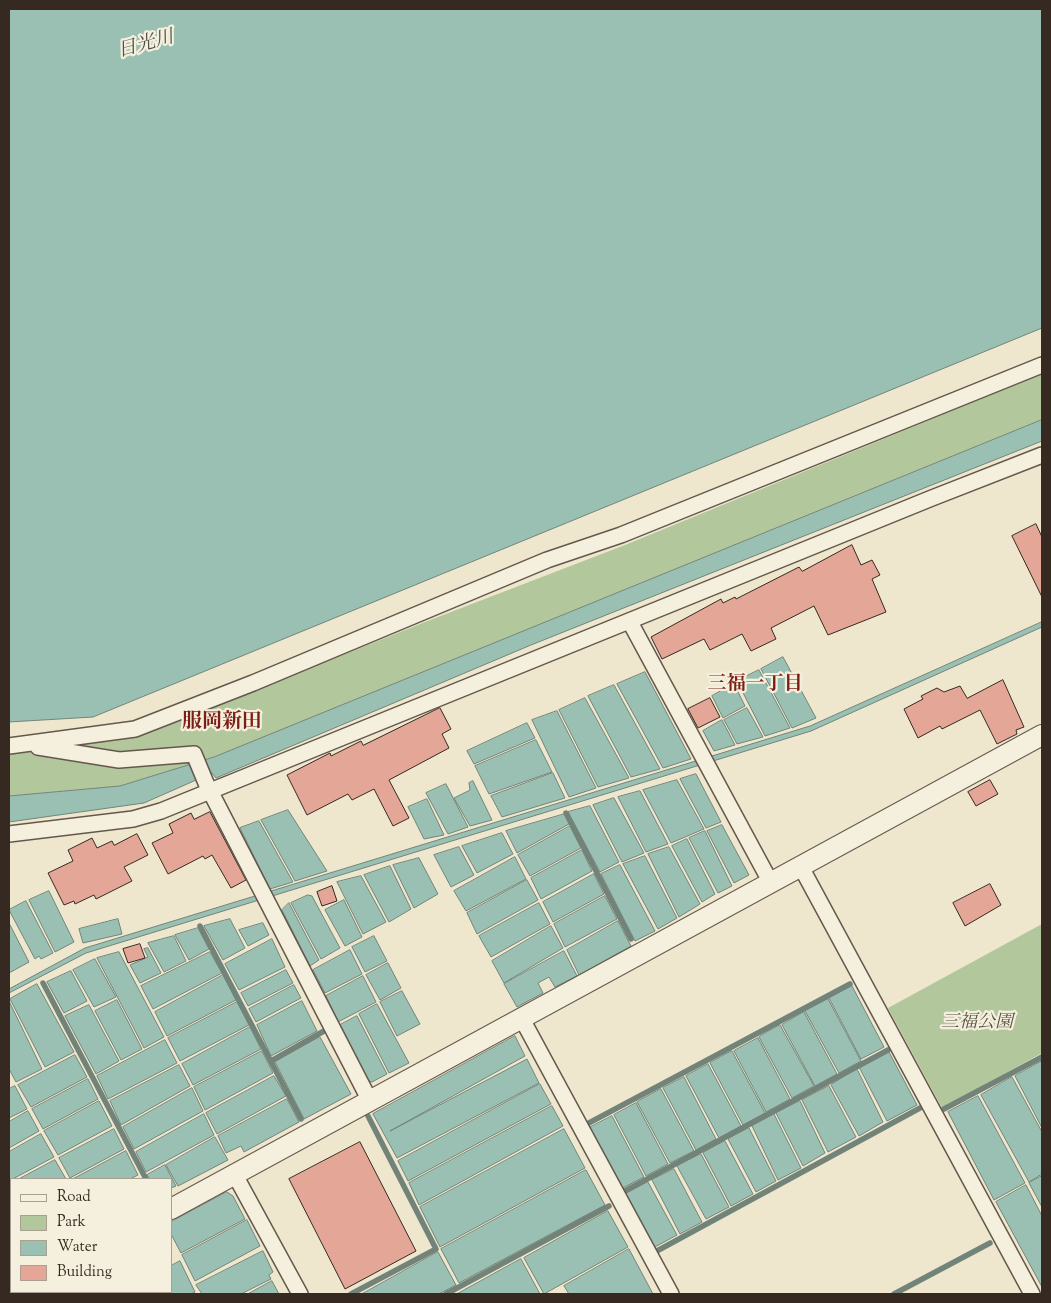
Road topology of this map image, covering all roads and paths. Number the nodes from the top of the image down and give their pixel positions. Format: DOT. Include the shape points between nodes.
graph roads {
  1 [pos="1042,364"];
  2 [pos="1042,455"];
  3 [pos="630,622"];
  4 [pos="1042,735"];
  5 [pos="27,744"];
  6 [pos="9,746"];
  7 [pos="208,787"];
  8 [pos="9,834"];
  9 [pos="801,867"];
  10 [pos="770,883"];
  11 [pos="522,1019"];
  12 [pos="370,1102"];
  13 [pos="235,1175"];
  14 [pos="172,1209"];
  15 [pos="300,1294"];
  16 [pos="672,1294"];
  17 [pos="1032,1294"];
  1 -- 5 [label="street" via="621,535 547,560 143,726"];
  2 -- 3 [label="street"];
  3 -- 7 [label="street"];
  3 -- 10 [label="street"];
  4 -- 9 [label="street"];
  5 -- 6 [label="street"];
  5 -- 7 [label="street" via="119,760 194,754"];
  7 -- 8 [label="street" via="133,820"];
  7 -- 12 [label="street"];
  9 -- 10 [label="street"];
  9 -- 17 [label="street"];
  10 -- 11 [label="street"];
  11 -- 12 [label="street"];
  11 -- 16 [label="street"];
  12 -- 13 [label="street"];
  13 -- 14 [label="street"];
  13 -- 15 [label="street"];
}
